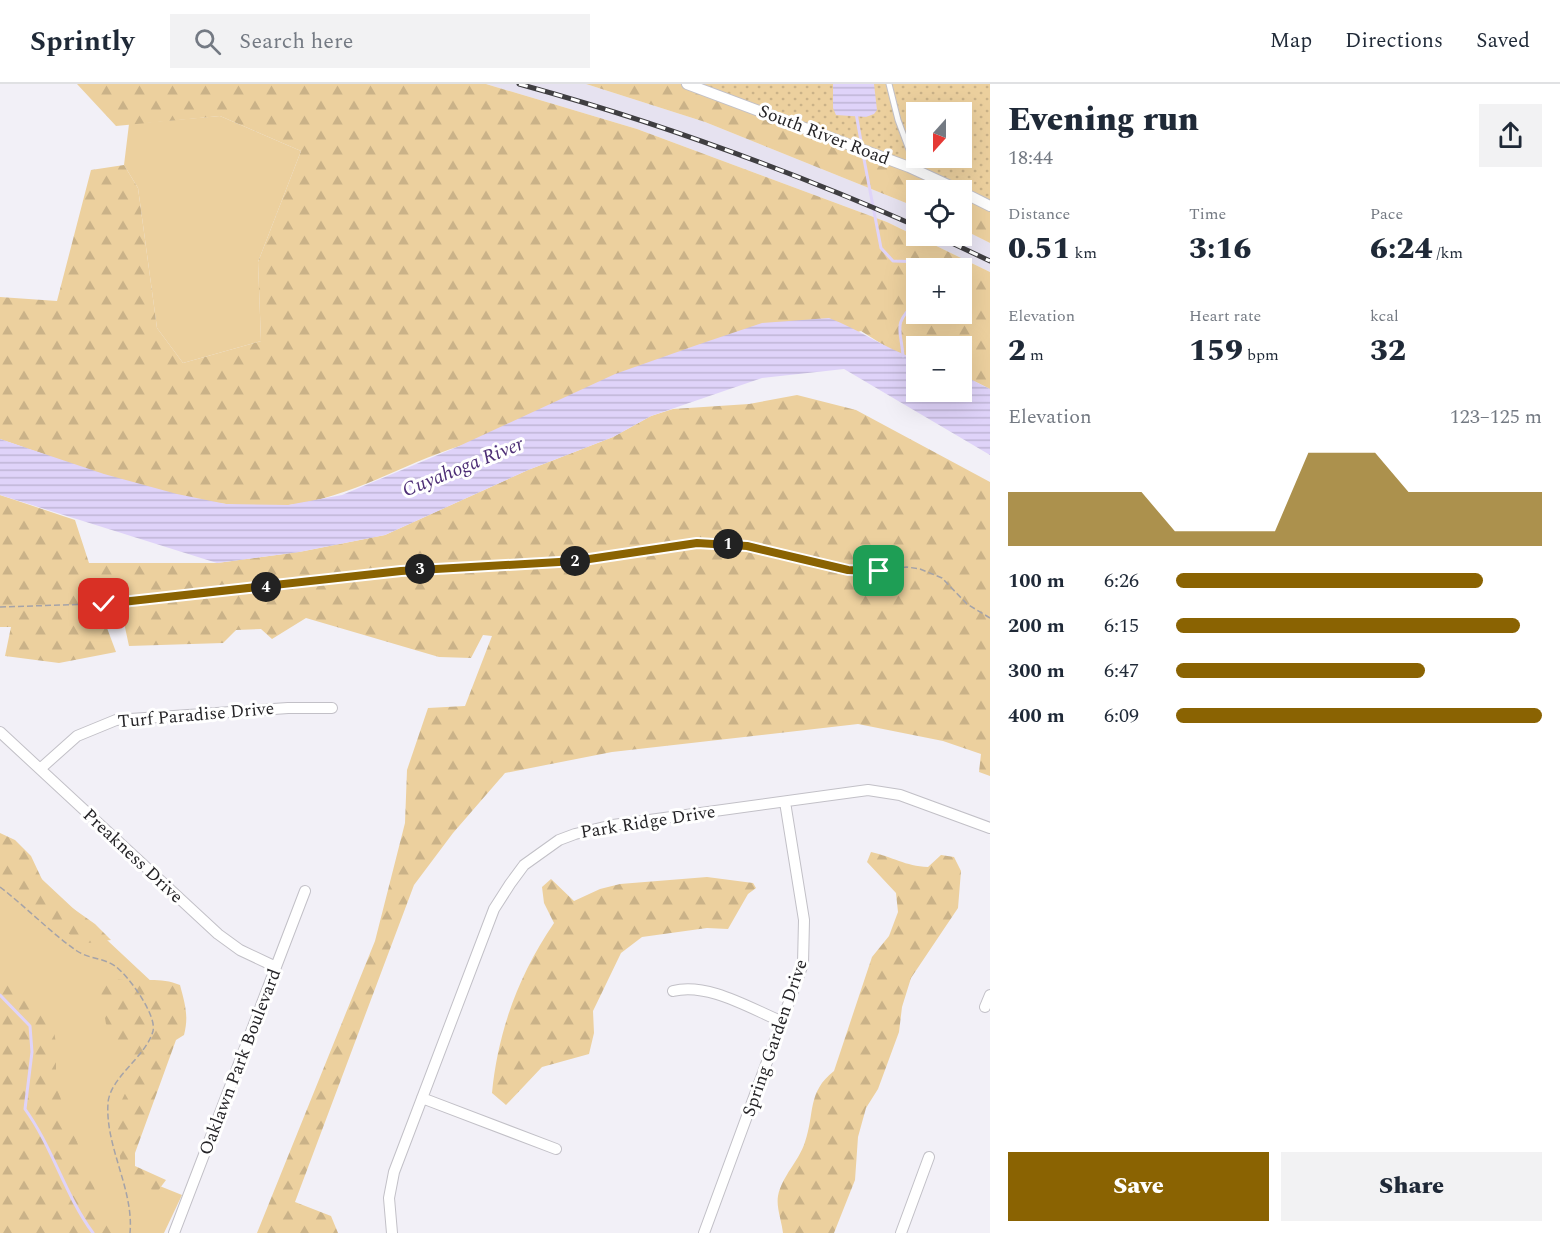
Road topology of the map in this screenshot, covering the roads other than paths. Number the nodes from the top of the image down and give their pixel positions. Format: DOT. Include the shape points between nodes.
graph roads {
  1 [pos="687,84"];
  2 [pos="889,84"];
  3 [pos="906,142"];
  4 [pos="906,167"];
  5 [pos="909,168"];
  6 [pos="936,180"];
  7 [pos="972,197"];
  8 [pos="990,206"];
  9 [pos="332,708"];
  10 [pos="0,732"];
  11 [pos="40,769"];
  12 [pos="785,802"];
  13 [pos="990,828"];
  14 [pos="305,891"];
  15 [pos="276,967"];
  16 [pos="673,991"];
  17 [pos="990,995"];
  18 [pos="985,1007"];
  19 [pos="783,1022"];
  20 [pos="422,1098"];
  21 [pos="556,1149"];
  22 [pos="929,1157"];
  23 [pos="174,1233"];
  24 [pos="392,1233"];
  25 [pos="704,1233"];
  26 [pos="901,1233"];
  1 -- 4 [label="street, South River Road"];
  2 -- 3 [label="lane"];
  5 -- 6 [label="street, South River Road"];
  7 -- 8 [label="street, South River Road"];
  9 -- 11 [label="street, Turf Paradise Drive" via="116,720 77,736"];
  10 -- 11 [label="street, Preakness Drive"];
  11 -- 15 [label="street, Preakness Drive" via="218,934 240,950"];
  12 -- 13 [label="street, Park Ridge Drive" via="842,792 883,791"];
  12 -- 19 [label="street, Spring Garden Drive" via="798,871 805,948 799,980"];
  12 -- 20 [label="street, Park Ridge Drive" via="613,825 575,834 544,849 524,865 494,909"];
  14 -- 15 [label="street, Oaklawn Park Boulevard"];
  15 -- 23 [label="street, Oaklawn Park Boulevard"];
  16 -- 19 [label="street" via="689,987 709,992"];
  17 -- 18 [label="street"];
  19 -- 25 [label="street, Spring Garden Drive"];
  20 -- 21 [label="street"];
  20 -- 24 [label="street, Park Ridge Drive" via="392,1184"];
  22 -- 26 [label="street"];
}
